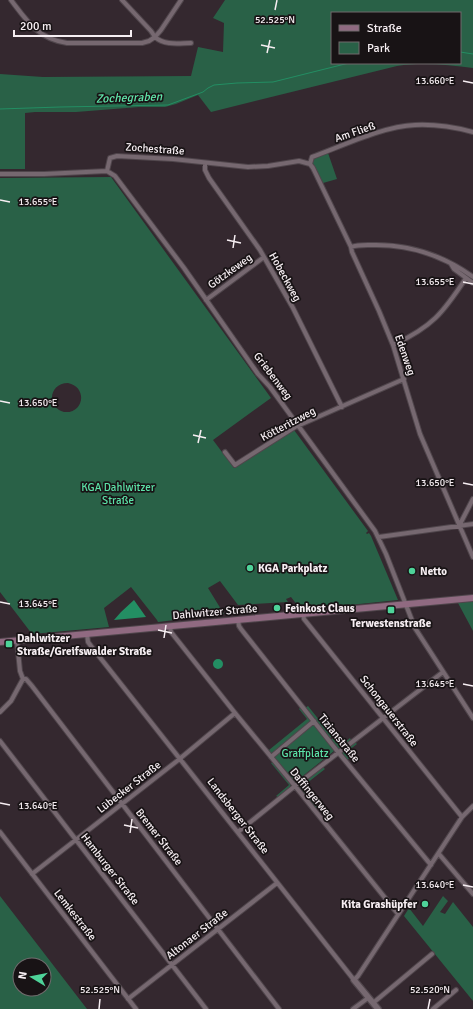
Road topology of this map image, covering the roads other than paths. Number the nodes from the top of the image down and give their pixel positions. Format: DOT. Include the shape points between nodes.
graph roads {
  1 [pos="11,0"];
  2 [pos="122,0"];
  3 [pos="181,0"];
  4 [pos="155,37"];
  5 [pos="191,43"];
  6 [pos="473,132"];
  7 [pos="205,163"];
  8 [pos="310,164"];
  9 [pos="107,171"];
  10 [pos="0,174"];
  11 [pos="351,247"];
  12 [pos="264,257"];
  13 [pos="473,270"];
  14 [pos="469,277"];
  15 [pos="473,283"];
  16 [pos="206,300"];
  17 [pos="393,345"];
  18 [pos="404,379"];
  19 [pos="342,407"];
  20 [pos="299,426"];
  21 [pos="225,452"];
  22 [pos="473,500"];
  23 [pos="473,524"];
  24 [pos="459,526"];
  25 [pos="379,537"];
  26 [pos="473,557"];
  27 [pos="473,598"];
  28 [pos="406,605"];
  29 [pos="303,614"];
  30 [pos="238,620"];
  31 [pos="170,626"];
  32 [pos="87,634"];
  33 [pos="17,641"];
  34 [pos="0,642"];
  35 [pos="443,672"];
  36 [pos="23,679"];
  37 [pos="0,712"];
  38 [pos="234,713"];
  39 [pos="383,718"];
  40 [pos="473,718"];
  41 [pos="314,722"];
  42 [pos="0,741"];
  43 [pos="338,752"];
  44 [pos="271,757"];
  45 [pos="180,758"];
  46 [pos="295,786"];
  47 [pos="122,804"];
  48 [pos="473,806"];
  49 [pos="462,817"];
  50 [pos="0,832"];
  51 [pos="238,832"];
  52 [pos="76,840"];
  53 [pos="439,854"];
  54 [pos="431,865"];
  55 [pos="32,874"];
  56 [pos="278,883"];
  57 [pos="473,894"];
  58 [pos="398,914"];
  59 [pos="218,930"];
  60 [pos="432,954"];
  61 [pos="172,964"];
  62 [pos="354,980"];
  63 [pos="456,990"];
  64 [pos="128,998"];
  65 [pos="368,998"];
  66 [pos="373,1003"];
  67 [pos="136,1009"];
  68 [pos="206,1009"];
  69 [pos="279,1009"];
  70 [pos="353,1009"];
  71 [pos="378,1009"];
  72 [pos="432,1009"];
  1 -- 4 [label="street" via="36,31 57,42 142,43"];
  2 -- 4 [label="street"];
  3 -- 4 [label="street"];
  4 -- 5 [label="street" via="171,43"];
  6 -- 8 [label="street, Am Fließ" via="452,127 414,125 398,128 312,157"];
  7 -- 8 [label="street, Zochestraße" via="248,167 299,161"];
  7 -- 9 [label="street, Zochestraße" via="117,156 110,158"];
  7 -- 12 [label="street, Hobeckweg" via="209,178"];
  8 -- 11 [label="street, Edenweg"];
  9 -- 10 [label="street"];
  9 -- 16 [label="street, Griebenweg" via="115,176 138,205"];
  11 -- 14 [label="street" via="376,245 408,248 431,254"];
  11 -- 17 [label="street, Edenweg"];
  12 -- 16 [label="street, Götzkeweg"];
  12 -- 19 [label="street, Hobeckweg"];
  13 -- 14 [label="street"];
  14 -- 15 [label="street"];
  14 -- 17 [label="street" via="431,323"];
  16 -- 20 [label="street, Griebenweg" via="258,374"];
  17 -- 18 [label="street, Edenweg"];
  18 -- 19 [label="street, Kötteritzweg"];
  18 -- 24 [label="street, Edenweg" via="420,434"];
  19 -- 20 [label="street, Kötteritzweg"];
  20 -- 21 [label="street, Kötteritzweg" via="235,465"];
  20 -- 25 [label="street, Griebenweg"];
  22 -- 24 [label="street"];
  23 -- 24 [label="street"];
  24 -- 25 [label="street"];
  24 -- 26 [label="street, Edenweg"];
  25 -- 28 [label="street, Griebenweg"];
  27 -- 28 [label="main road, Dahlwitzer Straße"];
  28 -- 29 [label="main road, Dahlwitzer Straße"];
  28 -- 35 [label="street" via="415,628"];
  29 -- 30 [label="main road, Dahlwitzer Straße"];
  29 -- 39 [label="street, Schongauerstraße" via="304,619"];
  30 -- 31 [label="main road, Dahlwitzer Straße"];
  30 -- 41 [label="street, Tizianstraße" via="241,629"];
  31 -- 32 [label="main road, Dahlwitzer Straße"];
  31 -- 38 [label="street, Daffingerweg" via="171,632"];
  32 -- 33 [label="main road, Dahlwitzer Straße"];
  32 -- 45 [label="street, Landsberger Straße" via="91,646"];
  33 -- 34 [label="main road, Dahlwitzer Straße"];
  33 -- 36 [label="street"];
  35 -- 39 [label="street"];
  35 -- 40 [label="street"];
  36 -- 37 [label="street" via="11,700"];
  36 -- 47 [label="street, Bremer Straße" via="32,686"];
  38 -- 44 [label="street, Daffingerweg"];
  38 -- 45 [label="street, Lübecker Straße"];
  39 -- 43 [label="street"];
  39 -- 49 [label="street, Schongauerstraße"];
  41 -- 43 [label="street, Tizianstraße"];
  41 -- 44 [label="street"];
  42 -- 52 [label="street, Hamburger Straße"];
  43 -- 46 [label="street"];
  43 -- 54 [label="street, Tizianstraße"];
  44 -- 46 [label="street, Daffingerweg"];
  45 -- 47 [label="street, Lübecker Straße"];
  45 -- 51 [label="street, Landsberger Straße"];
  46 -- 51 [label="street"];
  46 -- 58 [label="street, Daffingerweg"];
  47 -- 52 [label="street, Lübecker Straße"];
  47 -- 59 [label="street, Bremer Straße"];
  48 -- 49 [label="street"];
  49 -- 53 [label="street"];
  50 -- 55 [label="street, Lemkestraße"];
  51 -- 56 [label="street, Landsberger Straße"];
  52 -- 55 [label="street, Lübecker Straße"];
  52 -- 61 [label="street, Hamburger Straße"];
  53 -- 54 [label="street"];
  53 -- 57 [label="street"];
  54 -- 58 [label="street"];
  55 -- 64 [label="street, Lemkestraße"];
  56 -- 59 [label="street, Altonaer Straße"];
  56 -- 62 [label="street, Landsberger Straße"];
  58 -- 62 [label="street"];
  59 -- 61 [label="street, Altonaer Straße"];
  59 -- 69 [label="street, Bremer Straße"];
  60 -- 66 [label="street"];
  61 -- 64 [label="street, Altonaer Straße"];
  61 -- 68 [label="street, Hamburger Straße"];
  62 -- 65 [label="street, Landsberger Straße"];
  63 -- 72 [label="street"];
  64 -- 67 [label="street, Lemkestraße"];
  65 -- 66 [label="street, Landsberger Straße"];
  65 -- 70 [label="street"];
  66 -- 71 [label="street, Landsberger Straße"];
}
